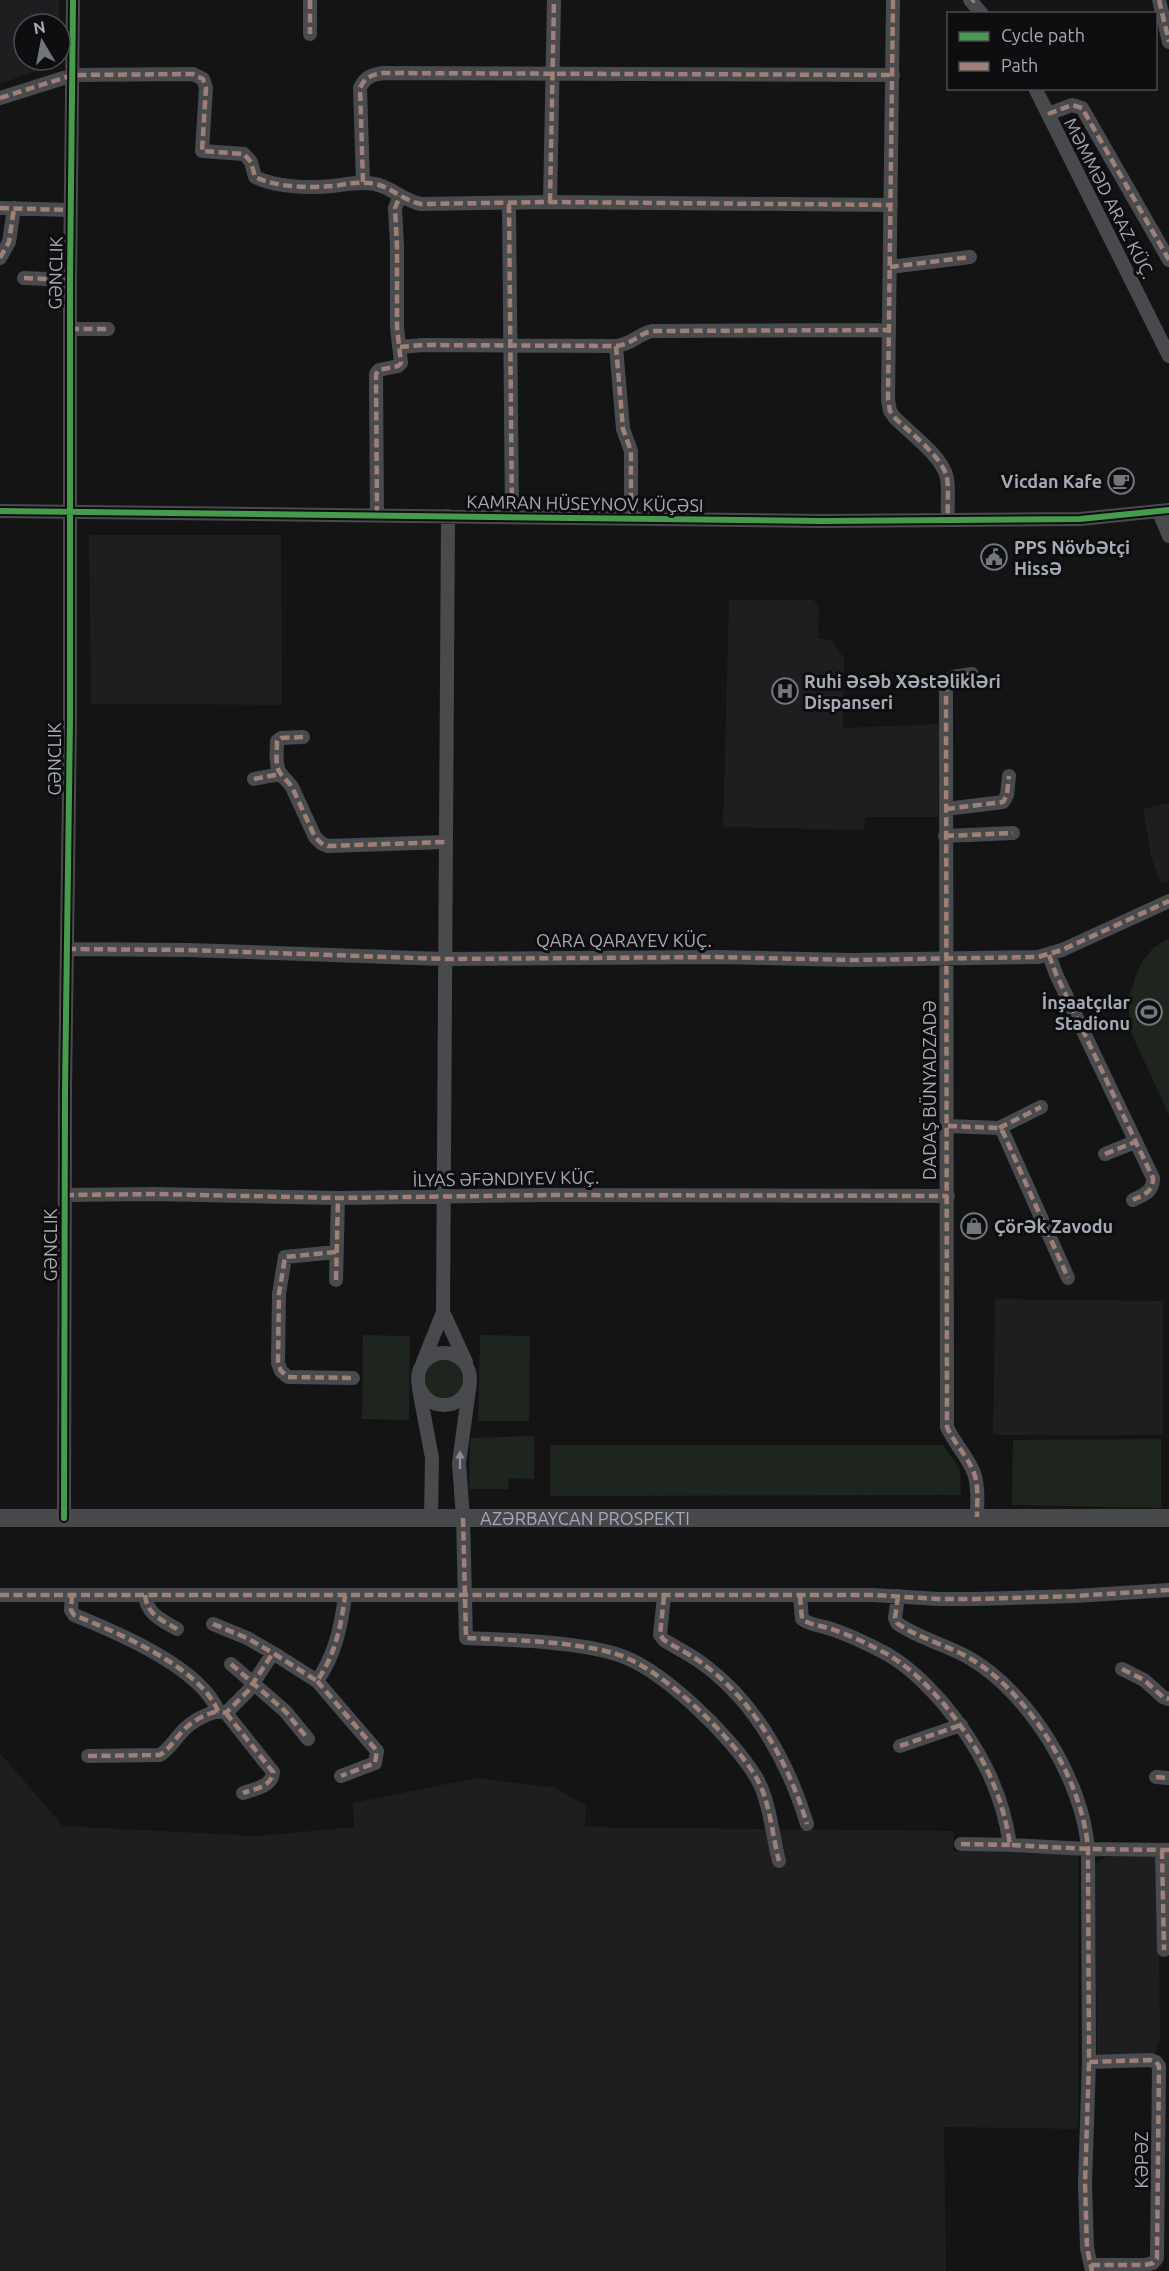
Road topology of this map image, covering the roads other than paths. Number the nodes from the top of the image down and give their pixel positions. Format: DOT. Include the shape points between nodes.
graph roads {
  1 [pos="73,0"];
  2 [pos="310,0"];
  3 [pos="554,0"];
  4 [pos="893,0"];
  5 [pos="1159,0"];
  6 [pos="310,34"];
  7 [pos="1169,42"];
  8 [pos="554,74"];
  9 [pos="73,75"];
  10 [pos="893,75"];
  11 [pos="1036,90"];
  12 [pos="0,98"];
  13 [pos="1048,114"];
  14 [pos="363,183"];
  15 [pos="400,196"];
  16 [pos="550,202"];
  17 [pos="509,204"];
  18 [pos="891,206"];
  19 [pos="7,208"];
  20 [pos="71,210"];
  21 [pos="970,257"];
  22 [pos="0,258"];
  23 [pos="1169,260"];
  24 [pos="890,267"];
  25 [pos="24,278"];
  26 [pos="70,280"];
  27 [pos="70,328"];
  28 [pos="108,329"];
  29 [pos="889,330"];
  30 [pos="511,345"];
  31 [pos="400,346"];
  32 [pos="616,346"];
  33 [pos="1169,356"];
  34 [pos="0,511"];
  35 [pos="71,511"];
  36 [pos="1164,511"];
  37 [pos="377,515"];
  38 [pos="448,516"];
  39 [pos="512,516"];
  40 [pos="631,518"];
  41 [pos="948,520"];
  42 [pos="1169,536"];
  43 [pos="972,674"];
  44 [pos="303,737"];
  45 [pos="280,774"];
  46 [pos="1009,776"];
  47 [pos="254,779"];
  48 [pos="945,809"];
  49 [pos="1013,833"];
  50 [pos="945,836"];
  51 [pos="445,842"];
  52 [pos="1169,901"];
  53 [pos="67,949"];
  54 [pos="1049,955"];
  55 [pos="444,959"];
  56 [pos="946,959"];
  57 [pos="1041,1107"];
  58 [pos="948,1126"];
  59 [pos="999,1128"];
  60 [pos="1135,1142"];
  61 [pos="1105,1154"];
  62 [pos="65,1195"];
  63 [pos="948,1196"];
  64 [pos="443,1197"];
  65 [pos="338,1198"];
  66 [pos="1133,1200"];
  67 [pos="336,1252"];
  68 [pos="1068,1278"];
  69 [pos="336,1280"];
  70 [pos="443,1312"];
  71 [pos="421,1366"];
  72 [pos="470,1376"];
  73 [pos="353,1378"];
  74 [pos="418,1384"];
  75 [pos="977,1517"];
  76 [pos="0,1518"];
  77 [pos="64,1518"];
  78 [pos="431,1518"];
  79 [pos="463,1518"];
  80 [pos="1169,1518"];
  81 [pos="1169,1590"];
  82 [pos="465,1594"];
  83 [pos="0,1595"];
  84 [pos="72,1595"];
  85 [pos="145,1595"];
  86 [pos="345,1596"];
  87 [pos="664,1596"];
  88 [pos="800,1596"];
  89 [pos="898,1596"];
  90 [pos="213,1624"];
  91 [pos="177,1629"];
  92 [pos="273,1653"];
  93 [pos="231,1664"];
  94 [pos="1122,1669"];
  95 [pos="317,1681"];
  96 [pos="254,1683"];
  97 [pos="1169,1699"];
  98 [pos="222,1712"];
  99 [pos="961,1725"];
  100 [pos="308,1739"];
  101 [pos="900,1746"];
  102 [pos="88,1756"];
  103 [pos="342,1776"];
  104 [pos="243,1793"];
  105 [pos="807,1824"];
  106 [pos="961,1844"];
  107 [pos="1010,1845"];
  108 [pos="1088,1849"];
  109 [pos="1166,1850"];
  110 [pos="779,1861"];
  111 [pos="1164,1950"];
  112 [pos="1089,2062"];
  113 [pos="1164,2252"];
  114 [pos="1092,2268"];
  1 -- 9 [label="street, GƏNCLIK"];
  2 -- 6 [label="street"];
  3 -- 8 [label="street"];
  4 -- 10 [label="street"];
  5 -- 7 [label="street"];
  8 -- 10 [label="street"];
  8 -- 14 [label="street" via="371,75 360,88"];
  8 -- 16 [label="street"];
  9 -- 12 [label="street"];
  9 -- 14 [label="street" via="199,75 206,88 202,151 244,154 255,177 273,183 303,187"];
  9 -- 20 [label="street, GƏNCLIK"];
  10 -- 18 [label="street"];
  11 -- 13 [label="street, MƏMMƏD ARAZ KÜÇ."];
  13 -- 23 [label="street" via="1072,105 1082,108"];
  13 -- 33 [label="street, MƏMMƏD ARAZ KÜÇ."];
  14 -- 15 [label="street" via="377,184"];
  15 -- 17 [label="street" via="421,204"];
  15 -- 31 [label="street" via="394,208"];
  16 -- 17 [label="street"];
  16 -- 18 [label="street"];
  17 -- 30 [label="street"];
  18 -- 24 [label="street"];
  19 -- 20 [label="street"];
  19 -- 22 [label="street" via="9,242"];
  20 -- 26 [label="street, GƏNCLIK"];
  21 -- 24 [label="street"];
  24 -- 29 [label="street"];
  25 -- 26 [label="street"];
  26 -- 27 [label="street, GƏNCLIK"];
  27 -- 28 [label="street"];
  27 -- 35 [label="street, GƏNCLIK"];
  29 -- 32 [label="street" via="652,331"];
  29 -- 41 [label="street" via="890,411 944,468"];
  30 -- 31 [label="street"];
  30 -- 32 [label="street"];
  30 -- 39 [label="street"];
  31 -- 37 [label="street" via="401,363 376,374"];
  32 -- 40 [label="street" via="623,429 631,451"];
  34 -- 35 [label="street, KAMRAN HÜSEYNOV KÜÇƏSI"];
  35 -- 37 [label="street, KAMRAN HÜSEYNOV KÜÇƏSI"];
  35 -- 53 [label="street, GƏNCLIK"];
  36 -- 41 [label="street, KAMRAN HÜSEYNOV KÜÇƏSI" via="1080,519"];
  36 -- 42 [label="street"];
  37 -- 38 [label="street, KAMRAN HÜSEYNOV KÜÇƏSI"];
  38 -- 39 [label="street, KAMRAN HÜSEYNOV KÜÇƏSI"];
  38 -- 51 [label="street"];
  39 -- 40 [label="street, KAMRAN HÜSEYNOV KÜÇƏSI"];
  40 -- 41 [label="street, KAMRAN HÜSEYNOV KÜÇƏSI"];
  43 -- 48 [label="street, DADAŞ BÜNYADZADƏ" via="953,677 946,690"];
  44 -- 45 [label="street" via="277,741"];
  45 -- 47 [label="street"];
  45 -- 51 [label="street" via="287,779 315,837 328,846"];
  46 -- 48 [label="street" via="1004,802"];
  48 -- 50 [label="street, DADAŞ BÜNYADZADƏ"];
  49 -- 50 [label="street"];
  50 -- 56 [label="street, DADAŞ BÜNYADZADƏ"];
  51 -- 55 [label="street"];
  52 -- 54 [label="street, QARA QARAYEV KÜÇ."];
  53 -- 55 [label="street, QARA QARAYEV KÜÇ."];
  53 -- 62 [label="street, GƏNCLIK"];
  54 -- 56 [label="street, QARA QARAYEV KÜÇ."];
  54 -- 60 [label="street"];
  55 -- 56 [label="street, QARA QARAYEV KÜÇ."];
  55 -- 64 [label="street"];
  56 -- 58 [label="street, DADAŞ BÜNYADZADƏ"];
  57 -- 59 [label="street"];
  58 -- 59 [label="street"];
  58 -- 63 [label="street, DADAŞ BÜNYADZADƏ"];
  59 -- 68 [label="street"];
  60 -- 61 [label="street"];
  60 -- 66 [label="street" via="1153,1187"];
  62 -- 65 [label="street, İLYAS ƏFƏNDIYEV KÜÇ."];
  62 -- 77 [label="street, GƏNCLIK"];
  63 -- 64 [label="street, İLYAS ƏFƏNDIYEV KÜÇ."];
  63 -- 75 [label="street, DADAŞ BÜNYADZADƏ" via="947,1427 974,1472"];
  64 -- 65 [label="street, İLYAS ƏFƏNDIYEV KÜÇ."];
  64 -- 70 [label="street"];
  65 -- 67 [label="street"];
  67 -- 69 [label="street"];
  67 -- 73 [label="street" via="285,1257 279,1294 278,1364 288,1377"];
  70 -- 71 [label="street"];
  70 -- 72 [label="street"];
  71 -- 72 [label="street" via="434,1354 446,1353 458,1356"];
  71 -- 74 [label="street"];
  72 -- 74 [label="street" via="462,1398 445,1405 428,1400"];
  79 -- 72 [label="street, one-way" via="460,1448"];
  74 -- 78 [label="street" via="432,1458"];
  75 -- 79 [label="street, AZƏRBAYCAN PROSPEKTI"];
  75 -- 80 [label="street, AZƏRBAYCAN PROSPEKTI"];
  76 -- 77 [label="street, AZƏRBAYCAN PROSPEKTI"];
  77 -- 78 [label="street, AZƏRBAYCAN PROSPEKTI"];
  78 -- 79 [label="street, AZƏRBAYCAN PROSPEKTI"];
  79 -- 82 [label="street"];
  81 -- 89 [label="street" via="976,1599"];
  82 -- 86 [label="street"];
  82 -- 87 [label="street"];
  82 -- 110 [label="street" via="466,1638 582,1647 617,1654 636,1662 687,1698 756,1776 764,1794"];
  83 -- 84 [label="street"];
  84 -- 85 [label="street"];
  84 -- 98 [label="street" via="74,1615 124,1635 181,1671 208,1693"];
  85 -- 86 [label="street"];
  85 -- 91 [label="street" via="150,1613"];
  86 -- 95 [label="street" via="339,1633"];
  87 -- 88 [label="street"];
  87 -- 105 [label="street" via="660,1635 728,1684 756,1719 789,1776"];
  88 -- 89 [label="street"];
  88 -- 99 [label="street" via="802,1619 860,1641 910,1669"];
  89 -- 108 [label="street" via="897,1623 973,1660 1027,1708 1055,1752 1078,1801"];
  90 -- 92 [label="street"];
  92 -- 95 [label="street"];
  92 -- 96 [label="street"];
  93 -- 96 [label="street"];
  94 -- 97 [label="street"];
  95 -- 103 [label="street" via="377,1751 375,1763"];
  96 -- 98 [label="street"];
  96 -- 100 [label="street"];
  98 -- 102 [label="street" via="199,1718 160,1755"];
  98 -- 104 [label="street" via="273,1773 268,1783"];
  99 -- 101 [label="street"];
  99 -- 107 [label="street" via="987,1766 1000,1797"];
  106 -- 107 [label="street"];
  107 -- 108 [label="street"];
  108 -- 109 [label="street"];
  108 -- 112 [label="street"];
  109 -- 111 [label="street"];
  112 -- 113 [label="street, KƏPƏZ" via="1150,2060 1158,2066"];
  112 -- 114 [label="street" via="1085,2184"];
  113 -- 114 [label="street, KƏPƏZ" via="1145,2265"];
}
